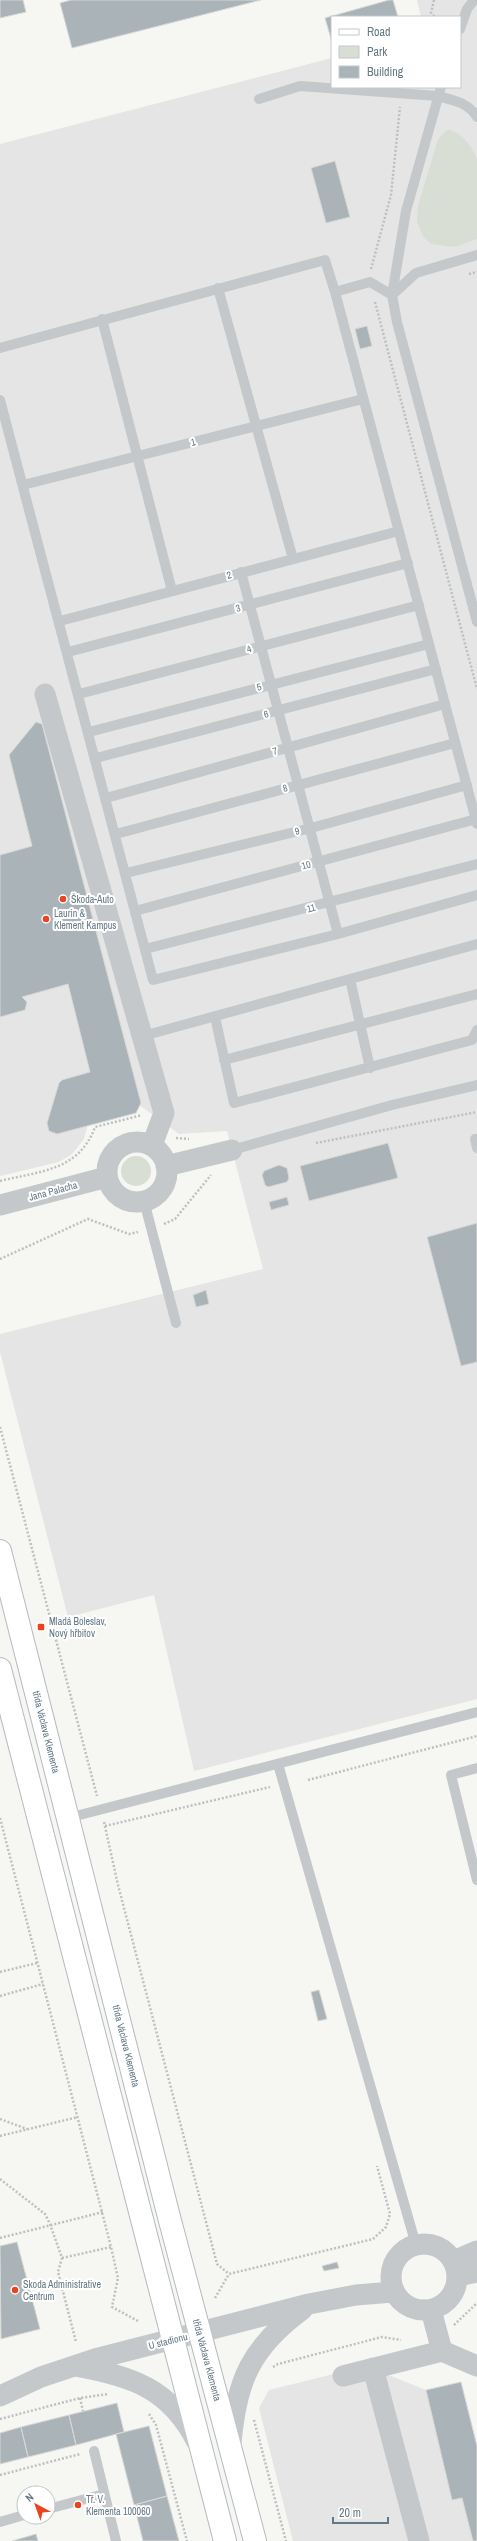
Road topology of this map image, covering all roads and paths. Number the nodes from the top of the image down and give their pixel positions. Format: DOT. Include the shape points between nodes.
graph roads {
  1 [pos="434,0"];
  2 [pos="474,0"];
  3 [pos="434,16"];
  4 [pos="461,26"];
  5 [pos="439,91"];
  6 [pos="402,93"];
  7 [pos="259,99"];
  8 [pos="477,117"];
  9 [pos="477,255"];
  10 [pos="477,272"];
  11 [pos="462,276"];
  12 [pos="370,282"];
  13 [pos="218,288"];
  14 [pos="334,292"];
  15 [pos="392,295"];
  16 [pos="102,319"];
  17 [pos="397,322"];
  18 [pos="381,327"];
  19 [pos="0,348"];
  20 [pos="363,398"];
  21 [pos="0,400"];
  22 [pos="256,426"];
  23 [pos="137,456"];
  24 [pos="23,485"];
  25 [pos="399,532"];
  26 [pos="293,559"];
  27 [pos="408,563"];
  28 [pos="241,572"];
  29 [pos="172,591"];
  30 [pos="249,604"];
  31 [pos="419,605"];
  32 [pos="60,621"];
  33 [pos="477,622"];
  34 [pos="429,644"];
  35 [pos="260,646"];
  36 [pos="68,652"];
  37 [pos="436,669"];
  38 [pos="271,684"];
  39 [pos="477,689"];
  40 [pos="46,694"];
  41 [pos="79,694"];
  42 [pos="445,704"];
  43 [pos="278,711"];
  44 [pos="89,732"];
  45 [pos="455,743"];
  46 [pos="288,748"];
  47 [pos="96,758"];
  48 [pos="299,785"];
  49 [pos="466,785"];
  50 [pos="106,798"];
  51 [pos="476,822"];
  52 [pos="310,828"];
  53 [pos="116,834"];
  54 [pos="320,861"];
  55 [pos="477,864"];
  56 [pos="126,873"];
  57 [pos="477,895"];
  58 [pos="330,903"];
  59 [pos="135,911"];
  60 [pos="338,934"];
  61 [pos="477,944"];
  62 [pos="145,949"];
  63 [pos="350,979"];
  64 [pos="477,994"];
  65 [pos="215,1017"];
  66 [pos="359,1023"];
  67 [pos="477,1030"];
  68 [pos="143,1036"];
  69 [pos="224,1060"];
  70 [pos="370,1068"];
  71 [pos="477,1085"];
  72 [pos="477,1112"];
  73 [pos="155,1136"];
  74 [pos="477,1139"];
  75 [pos="308,1144"];
  76 [pos="477,1148"];
  77 [pos="232,1150"];
  78 [pos="166,1166"];
  79 [pos="209,1166"];
  80 [pos="107,1177"];
  81 [pos="0,1180"];
  82 [pos="144,1201"];
  83 [pos="0,1205"];
  84 [pos="152,1229"];
  85 [pos="0,1259"];
  86 [pos="176,1323"];
  87 [pos="0,1427"];
  88 [pos="0,1551"];
  89 [pos="0,1669"];
  90 [pos="477,1712"];
  91 [pos="477,1736"];
  92 [pos="278,1764"];
  93 [pos="477,1768"];
  94 [pos="308,1780"];
  95 [pos="276,1791"];
  96 [pos="101,1810"];
  97 [pos="0,1818"];
  98 [pos="68,1818"];
  99 [pos="105,1826"];
  100 [pos="2,1832"];
  101 [pos="477,1880"];
  102 [pos="37,1963"];
  103 [pos="0,1972"];
  104 [pos="43,1984"];
  105 [pos="0,1996"];
  106 [pos="78,2117"];
  107 [pos="0,2120"];
  108 [pos="27,2130"];
  109 [pos="0,2136"];
  110 [pos="376,2161"];
  111 [pos="0,2179"];
  112 [pos="102,2212"];
  113 [pos="0,2238"];
  114 [pos="416,2244"];
  115 [pos="111,2247"];
  116 [pos="477,2250"];
  117 [pos="62,2258"];
  118 [pos="463,2270"];
  119 [pos="229,2274"];
  120 [pos="393,2292"];
  121 [pos="215,2298"];
  122 [pos="309,2304"];
  123 [pos="477,2304"];
  124 [pos="431,2310"];
  125 [pos="138,2321"];
  126 [pos="200,2332"];
  127 [pos="172,2340"];
  128 [pos="405,2341"];
  129 [pos="76,2342"];
  130 [pos="440,2345"];
  131 [pos="278,2364"];
  132 [pos="73,2366"];
  133 [pos="477,2366"];
  134 [pos="373,2368"];
  135 [pos="343,2376"];
  136 [pos="113,2394"];
  137 [pos="0,2396"];
  138 [pos="80,2398"];
  139 [pos="83,2411"];
  140 [pos="254,2414"];
  141 [pos="0,2419"];
  142 [pos="156,2425"];
  143 [pos="231,2445"];
  144 [pos="201,2448"];
  145 [pos="94,2451"];
  146 [pos="0,2475"];
  147 [pos="104,2494"];
  148 [pos="56,2507"];
  149 [pos="16,2517"];
  150 [pos="0,2522"];
  151 [pos="116,2541"];
  152 [pos="187,2541"];
  153 [pos="225,2541"];
  154 [pos="255,2541"];
  155 [pos="286,2541"];
  156 [pos="419,2541"];
  1 -- 3 [label="path" via="431,13"];
  2 -- 4 [label="lane" via="467,8"];
  5 -- 6 [label="lane"];
  5 -- 8 [label="lane" via="460,102"];
  5 -- 15 [label="lane" via="406,211"];
  6 -- 7 [label="lane" via="300,86"];
  6 -- 12 [label="path" via="391,195 371,268"];
  9 -- 15 [label="lane" via="416,273"];
  10 -- 11 [label="path"];
  12 -- 14 [label="lane"];
  12 -- 15 [label="lane"];
  12 -- 18 [label="path"];
  13 -- 14 [label="lane" via="325,260"];
  13 -- 16 [label="lane"];
  13 -- 22 [label="lane"];
  14 -- 20 [label="lane"];
  15 -- 17 [label="lane"];
  16 -- 19 [label="lane"];
  16 -- 23 [label="lane"];
  17 -- 18 [label="path"];
  17 -- 33 [label="lane"];
  18 -- 39 [label="path"];
  20 -- 22 [label="lane, 1"];
  20 -- 25 [label="lane"];
  21 -- 24 [label="lane"];
  22 -- 23 [label="lane, 1"];
  22 -- 26 [label="lane"];
  23 -- 24 [label="lane, 1"];
  23 -- 29 [label="lane"];
  24 -- 32 [label="lane"];
  25 -- 26 [label="lane, 2"];
  25 -- 27 [label="lane"];
  26 -- 28 [label="lane, 2"];
  27 -- 30 [label="lane, 3"];
  27 -- 31 [label="lane"];
  28 -- 29 [label="lane, 2"];
  28 -- 30 [label="lane"];
  29 -- 32 [label="lane, 2"];
  30 -- 35 [label="lane"];
  30 -- 36 [label="lane, 3"];
  31 -- 34 [label="lane"];
  31 -- 35 [label="lane, 4"];
  32 -- 36 [label="lane"];
  34 -- 37 [label="lane"];
  34 -- 38 [label="lane, 5"];
  35 -- 38 [label="lane"];
  35 -- 41 [label="lane, 4"];
  36 -- 41 [label="lane"];
  37 -- 42 [label="lane"];
  37 -- 43 [label="lane, 6"];
  38 -- 43 [label="lane"];
  38 -- 44 [label="lane, 5"];
  40 -- 68 [label="street"];
  41 -- 44 [label="lane"];
  42 -- 45 [label="lane"];
  42 -- 46 [label="lane, 7"];
  43 -- 46 [label="lane"];
  43 -- 47 [label="lane, 6"];
  44 -- 47 [label="lane"];
  45 -- 48 [label="lane, 8"];
  45 -- 49 [label="lane"];
  46 -- 48 [label="lane"];
  46 -- 50 [label="lane, 7"];
  47 -- 50 [label="lane"];
  48 -- 52 [label="lane"];
  48 -- 53 [label="lane, 8"];
  49 -- 51 [label="lane"];
  49 -- 52 [label="lane, 9"];
  50 -- 53 [label="lane"];
  51 -- 54 [label="lane, 10"];
  52 -- 54 [label="lane"];
  52 -- 56 [label="lane, 9"];
  53 -- 56 [label="lane"];
  54 -- 58 [label="lane"];
  54 -- 59 [label="lane, 10"];
  55 -- 58 [label="lane, 11"];
  56 -- 59 [label="lane"];
  57 -- 60 [label="lane"];
  58 -- 60 [label="lane"];
  58 -- 62 [label="lane, 11"];
  59 -- 62 [label="lane"];
  60 -- 62 [label="lane" via="154,980"];
  61 -- 63 [label="lane"];
  63 -- 65 [label="lane"];
  63 -- 66 [label="lane"];
  64 -- 66 [label="lane"];
  65 -- 68 [label="lane"];
  65 -- 69 [label="lane"];
  66 -- 69 [label="lane"];
  66 -- 70 [label="lane"];
  67 -- 70 [label="lane" via="472,1040"];
  68 -- 73 [label="street" via="164,1113"];
  69 -- 70 [label="lane" via="234,1103"];
  71 -- 77 [label="lane" via="392,1105"];
  72 -- 75 [label="path"];
  73 -- 78 [label="street"];
  73 -- 79 [label="path" via="203,1140"];
  73 -- 80 [label="street" via="123,1145 110,1158"];
  73 -- 81 [label="path" via="140,1114 96,1127 86,1146 62,1166"];
  74 -- 76 [label="lane"];
  77 -- 79 [label="street"];
  77 -- 79 [label="path"];
  78 -- 79 [label="street"];
  78 -- 82 [label="street" via="164,1185 158,1193"];
  79 -- 84 [label="path" via="174,1219"];
  80 -- 82 [label="street" via="110,1186 123,1199 132,1202"];
  80 -- 83 [label="street, Jana Palacha"];
  82 -- 84 [label="lane"];
  84 -- 85 [label="path" via="129,1234 88,1219"];
  84 -- 86 [label="lane"];
  87 -- 96 [label="path"];
  88 -- 98 [label="street, třída Václava Klementa"];
  89 -- 127 [label="street"];
  90 -- 92 [label="lane"];
  91 -- 94 [label="path"];
  92 -- 96 [label="lane"];
  92 -- 114 [label="lane"];
  93 -- 101 [label="lane" via="451,1775"];
  95 -- 99 [label="path" via="271,1787"];
  96 -- 98 [label="lane"];
  96 -- 99 [label="path"];
  97 -- 100 [label="path"];
  98 -- 126 [label="street, třída Václava Klementa"];
  99 -- 119 [label="path" via="118,1885 218,2264"];
  100 -- 102 [label="path"];
  102 -- 103 [label="path"];
  102 -- 104 [label="path"];
  104 -- 105 [label="path"];
  104 -- 106 [label="path"];
  106 -- 108 [label="path"];
  106 -- 112 [label="path"];
  107 -- 108 [label="path"];
  108 -- 109 [label="path"];
  110 -- 119 [label="path" via="390,2214 386,2227 372,2239"];
  111 -- 117 [label="path" via="45,2214"];
  112 -- 113 [label="path"];
  112 -- 115 [label="path"];
  114 -- 118 [label="street" via="438,2247 447,2252"];
  114 -- 120 [label="street" via="406,2249 392,2268 390,2280"];
  115 -- 117 [label="path"];
  115 -- 125 [label="path" via="118,2278 112,2307"];
  116 -- 118 [label="street"];
  117 -- 129 [label="path" via="58,2272"];
  118 -- 124 [label="street" via="448,2302"];
  119 -- 121 [label="path"];
  120 -- 122 [label="street, U stadionu" via="356,2295"];
  120 -- 124 [label="street" via="403,2304 416,2310"];
  122 -- 126 [label="street, U stadionu"];
  122 -- 143 [label="street, U stadionu" via="268,2339 250,2363 243,2377 236,2404"];
  123 -- 130 [label="path"];
  124 -- 130 [label="street"];
  126 -- 127 [label="street, U stadionu"];
  126 -- 143 [label="street, třída Václava Klementa"];
  127 -- 132 [label="street, U stadionu"];
  127 -- 144 [label="street"];
  128 -- 131 [label="path" via="382,2337"];
  130 -- 133 [label="street"];
  130 -- 134 [label="street"];
  132 -- 137 [label="street, U stadionu"];
  132 -- 144 [label="street" via="120,2376 149,2387 175,2409"];
  134 -- 135 [label="street"];
  134 -- 156 [label="street"];
  136 -- 138 [label="path"];
  138 -- 139 [label="path"];
  138 -- 141 [label="path"];
  140 -- 155 [label="path"];
  142 -- 152 [label="path"];
  143 -- 154 [label="street, třída Václava Klementa"];
  144 -- 153 [label="street"];
  145 -- 146 [label="path"];
  145 -- 147 [label="lane"];
  147 -- 148 [label="lane"];
  147 -- 151 [label="lane"];
  149 -- 150 [label="lane"];
}
